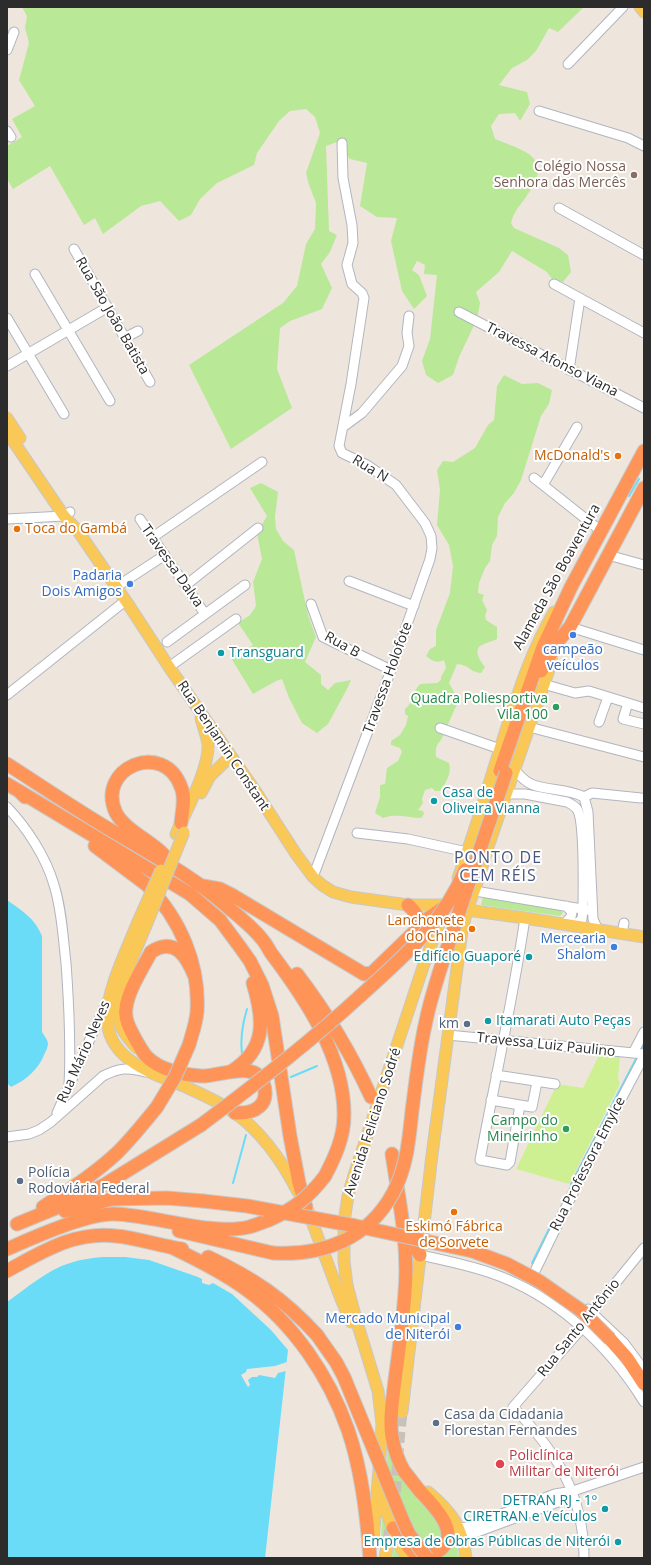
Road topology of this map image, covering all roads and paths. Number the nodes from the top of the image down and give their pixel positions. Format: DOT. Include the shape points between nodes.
graph roads {
  1 [pos="622,7"];
  2 [pos="640,7"];
  3 [pos="644,12"];
  4 [pos="14,32"];
  5 [pos="7,50"];
  6 [pos="568,64"];
  7 [pos="539,111"];
  8 [pos="342,143"];
  9 [pos="644,146"];
  10 [pos="559,208"];
  11 [pos="74,249"];
  12 [pos="644,255"];
  13 [pos="35,274"];
  14 [pos="554,284"];
  15 [pos="580,298"];
  16 [pos="108,307"];
  17 [pos="459,312"];
  18 [pos="409,316"];
  19 [pos="7,318"];
  20 [pos="69,331"];
  21 [pos="138,331"];
  22 [pos="644,334"];
  23 [pos="124,338"];
  24 [pos="28,354"];
  25 [pos="7,366"];
  26 [pos="569,370"];
  27 [pos="150,382"];
  28 [pos="110,401"];
  29 [pos="644,408"];
  30 [pos="64,414"];
  31 [pos="7,418"];
  32 [pos="343,427"];
  33 [pos="577,427"];
  34 [pos="7,432"];
  35 [pos="644,451"];
  36 [pos="262,462"];
  37 [pos="534,478"];
  38 [pos="396,485"];
  39 [pos="543,485"];
  40 [pos="644,488"];
  41 [pos="67,514"];
  42 [pos="7,519"];
  43 [pos="140,519"];
  44 [pos="258,528"];
  45 [pos="601,531"];
  46 [pos="153,537"];
  47 [pos="165,555"];
  48 [pos="608,555"];
  49 [pos="644,565"];
  50 [pos="349,581"];
  51 [pos="186,585"];
  52 [pos="245,586"];
  53 [pos="116,587"];
  54 [pos="571,587"];
  55 [pos="125,601"];
  56 [pos="311,604"];
  57 [pos="414,606"];
  58 [pos="205,614"];
  59 [pos="236,619"];
  60 [pos="569,628"];
  61 [pos="167,642"];
  62 [pos="644,650"];
  63 [pos="169,667"];
  64 [pos="391,670"];
  65 [pos="543,684"];
  66 [pos="7,695"];
  67 [pos="608,697"];
  68 [pos="628,703"];
  69 [pos="644,708"];
  70 [pos="200,711"];
  71 [pos="599,722"];
  72 [pos="644,724"];
  73 [pos="529,727"];
  74 [pos="440,728"];
  75 [pos="224,746"];
  76 [pos="208,750"];
  77 [pos="500,750"];
  78 [pos="231,756"];
  79 [pos="644,757"];
  80 [pos="7,764"];
  81 [pos="507,771"];
  82 [pos="7,784"];
  83 [pos="19,791"];
  84 [pos="506,794"];
  85 [pos="584,797"];
  86 [pos="641,798"];
  87 [pos="7,807"];
  88 [pos="181,830"];
  89 [pos="358,833"];
  90 [pos="471,842"];
  91 [pos="488,847"];
  92 [pos="467,852"];
  93 [pos="180,872"];
  94 [pos="314,877"];
  95 [pos="201,885"];
  96 [pos="474,891"];
  97 [pos="408,905"];
  98 [pos="446,905"];
  99 [pos="566,906"];
  100 [pos="583,909"];
  101 [pos="467,910"];
  102 [pos="593,911"];
  103 [pos="430,917"];
  104 [pos="525,918"];
  105 [pos="569,925"];
  106 [pos="141,926"];
  107 [pos="418,928"];
  108 [pos="437,928"];
  109 [pos="598,930"];
  110 [pos="644,937"];
  111 [pos="262,938"];
  112 [pos="240,947"];
  113 [pos="195,977"];
  114 [pos="112,988"];
  115 [pos="644,1032"];
  116 [pos="448,1035"];
  117 [pos="503,1040"];
  118 [pos="633,1053"];
  119 [pos="644,1055"];
  120 [pos="147,1056"];
  121 [pos="230,1072"];
  122 [pos="153,1074"];
  123 [pos="496,1075"];
  124 [pos="537,1082"];
  125 [pos="555,1084"];
  126 [pos="69,1086"];
  127 [pos="371,1097"];
  128 [pos="491,1100"];
  129 [pos="520,1105"];
  130 [pos="235,1113"];
  131 [pos="56,1117"];
  132 [pos="7,1137"];
  133 [pos="306,1206"];
  134 [pos="92,1218"];
  135 [pos="10,1226"];
  136 [pos="423,1236"];
  137 [pos="173,1248"];
  138 [pos="644,1248"];
  139 [pos="7,1249"];
  140 [pos="420,1255"];
  141 [pos="7,1271"];
  142 [pos="534,1273"];
  143 [pos="592,1312"];
  144 [pos="582,1328"];
  145 [pos="366,1353"];
  146 [pos="644,1370"];
  147 [pos="644,1384"];
  148 [pos="644,1402"];
  149 [pos="402,1412"];
  150 [pos="644,1467"];
  151 [pos="409,1476"];
  152 [pos="377,1487"];
  153 [pos="573,1491"];
  154 [pos="459,1528"];
  155 [pos="390,1534"];
  156 [pos="463,1539"];
  157 [pos="370,1558"];
  158 [pos="385,1558"];
  159 [pos="407,1558"];
  160 [pos="427,1558"];
  161 [pos="466,1558"];
  162 [pos="584,1558"];
  1 -- 6 [label="street"];
  2 -- 3 [label="main road"];
  4 -- 5 [label="street"];
  7 -- 9 [label="street" via="628,138"];
  8 -- 32 [label="street, Rua N" via="343,178 353,243 347,265 352,284 364,298"];
  10 -- 12 [label="street"];
  11 -- 16 [label="street, Rua São João Batista"];
  13 -- 20 [label="street"];
  14 -- 15 [label="street"];
  15 -- 22 [label="street"];
  15 -- 26 [label="street"];
  16 -- 20 [label="street"];
  16 -- 23 [label="street, Rua São João Batista"];
  17 -- 26 [label="street, Travessa Afonso Viana"];
  18 -- 32 [label="street" via="409,346 402,366 362,414"];
  19 -- 24 [label="street"];
  20 -- 24 [label="street"];
  20 -- 28 [label="street"];
  21 -- 23 [label="street"];
  23 -- 27 [label="street, Rua São João Batista"];
  24 -- 25 [label="street"];
  24 -- 30 [label="street"];
  26 -- 29 [label="street, Travessa Afonso Viana"];
  31 -- 41 [label="main road, Rua Benjamin Constant"];
  32 -- 38 [label="street, Rua N" via="339,446 342,453 367,465"];
  33 -- 39 [label="street"];
  34 -- 41 [label="main road, Rua Benjamin Constant"];
  35 -- 45 [label="highway, Alameda São Boaventura"];
  36 -- 46 [label="street"];
  37 -- 39 [label="street"];
  38 -- 57 [label="street, Travessa Holofote" via="426,522 431,536 430,559"];
  39 -- 45 [label="street"];
  40 -- 48 [label="highway"];
  41 -- 42 [label="street"];
  41 -- 53 [label="main road, Rua Benjamin Constant"];
  43 -- 46 [label="street, Travessa Dalva"];
  44 -- 51 [label="street"];
  45 -- 54 [label="highway, Alameda São Boaventura"];
  46 -- 47 [label="street, Travessa Dalva"];
  47 -- 51 [label="street, Travessa Dalva"];
  47 -- 53 [label="street"];
  48 -- 49 [label="street"];
  48 -- 60 [label="highway"];
  50 -- 57 [label="street"];
  51 -- 58 [label="street, Travessa Dalva"];
  52 -- 58 [label="street"];
  53 -- 55 [label="main road, Rua Benjamin Constant"];
  54 -- 77 [label="main road, Alameda São Boaventura" via="564,594 544,629 528,664"];
  54 -- 81 [label="highway" via="543,647"];
  55 -- 63 [label="main road, Rua Benjamin Constant"];
  55 -- 66 [label="street"];
  56 -- 64 [label="street, Rua B" via="323,637"];
  57 -- 64 [label="street, Travessa Holofote"];
  58 -- 61 [label="street"];
  59 -- 63 [label="street"];
  60 -- 62 [label="street"];
  60 -- 65 [label="main road"];
  60 -- 81 [label="highway" via="542,668"];
  63 -- 70 [label="main road, Rua Benjamin Constant"];
  64 -- 94 [label="street, Travessa Holofote"];
  65 -- 67 [label="street" via="575,693 589,691"];
  65 -- 73 [label="main road"];
  67 -- 68 [label="street"];
  67 -- 71 [label="street"];
  68 -- 69 [label="street"];
  68 -- 72 [label="street" via="623,719"];
  70 -- 75 [label="main road, Rua Benjamin Constant"];
  70 -- 76 [label="main road"];
  73 -- 79 [label="street"];
  73 -- 81 [label="main road"];
  74 -- 77 [label="street"];
  75 -- 76 [label="main road" via="215,743"];
  75 -- 78 [label="main road, Rua Benjamin Constant"];
  76 -- 88 [label="main road"];
  77 -- 90 [label="main road, Alameda São Boaventura"];
  78 -- 88 [label="main road" via="206,781"];
  78 -- 94 [label="main road, Rua Benjamin Constant"];
  80 -- 93 [label="highway"];
  81 -- 84 [label="main road"];
  81 -- 85 [label="street" via="522,777 532,785 571,791"];
  81 -- 134 [label="highway, bridge" via="429,1007 402,1173 392,1194 370,1222 345,1241 332,1247 301,1253 273,1253 138,1221"];
  81 -- 135 [label="highway, bridge" via="461,881 436,922 397,963 327,1026 201,1125 104,1185 73,1201"];
  82 -- 83 [label="highway"];
  83 -- 112 [label="highway" via="190,894 220,920"];
  83 -- 113 [label="highway" via="30,803 97,847 147,885 177,923 185,940"];
  84 -- 91 [label="main road"];
  84 -- 100 [label="street" via="525,794 567,802 577,810 581,829"];
  85 -- 86 [label="street" via="592,793"];
  85 -- 102 [label="street" via="588,812"];
  87 -- 126 [label="street" via="38,848 54,884 68,989"];
  88 -- 93 [label="highway" via="184,801 182,788 170,770 148,762 137,763 121,773 116,781 113,799 117,814"];
  88 -- 106 [label="main road, bridge"];
  89 -- 92 [label="street" via="408,839"];
  90 -- 91 [label="main road" via="470,849 476,854 481,854"];
  90 -- 92 [label="main road, Alameda São Boaventura"];
  91 -- 96 [label="main road"];
  92 -- 98 [label="main road, Alameda São Boaventura"];
  93 -- 95 [label="highway"];
  94 -- 97 [label="main road, Rua Benjamin Constant" via="327,889 340,894"];
  95 -- 107 [label="highway" via="220,889 232,895 364,974 372,973"];
  95 -- 111 [label="highway"];
  96 -- 99 [label="street"];
  96 -- 101 [label="main road"];
  97 -- 98 [label="main road, Rua Benjamin Constant"];
  97 -- 103 [label="main road, Rua Benjamin Constant"];
  97 -- 107 [label="highway" via="418,917"];
  98 -- 101 [label="main road, Rua Benjamin Constant"];
  98 -- 103 [label="highway"];
  98 -- 108 [label="main road, Avenida Feliciano Sodré"];
  99 -- 100 [label="street"];
  99 -- 105 [label="street" via="572,912"];
  100 -- 102 [label="street"];
  100 -- 105 [label="street" via="582,920"];
  101 -- 104 [label="main road, Rua Benjamin Constant"];
  101 -- 116 [label="main road"];
  102 -- 109 [label="street" via="594,923"];
  103 -- 107 [label="highway"];
  103 -- 108 [label="main road, Rua Benjamin Constant"];
  104 -- 105 [label="main road"];
  104 -- 117 [label="street"];
  105 -- 109 [label="main road"];
  106 -- 114 [label="main road"];
  106 -- 120 [label="main road" via="116,1002 116,1011 127,1038"];
  108 -- 145 [label="main road, Avenida Feliciano Sodré" via="348,1196 343,1248 347,1284"];
  109 -- 110 [label="main road" via="623,928"];
  111 -- 127 [label="highway" via="284,958 322,1007"];
  111 -- 134 [label="highway, bridge" via="303,998 337,1068 343,1094 342,1135 325,1176 293,1208 249,1227 222,1229 112,1214"];
  112 -- 121 [label="highway" via="256,995 261,1022 260,1036 249,1058"];
  112 -- 133 [label="highway" via="262,986 272,1016 292,1149"];
  113 -- 120 [label="highway" via="190,964 179,950 164,946 150,952 126,1008 126,1020 131,1032"];
  113 -- 135 [label="highway, bridge" via="195,1026 175,1077 157,1107 131,1139 96,1170 77,1185"];
  114 -- 122 [label="main road" via="107,1006 111,1036 125,1056"];
  114 -- 126 [label="street, Rua Mário Neves"];
  115 -- 118 [label="street"];
  116 -- 117 [label="street, Travessa Luiz Paulino"];
  116 -- 136 [label="main road"];
  117 -- 118 [label="street, Travessa Luiz Paulino"];
  117 -- 123 [label="street"];
  118 -- 119 [label="street, Travessa Luiz Paulino"];
  119 -- 142 [label="street, Rua Professora Emylce"];
  120 -- 121 [label="highway" via="163,1067 188,1074 216,1076"];
  121 -- 130 [label="highway" via="252,1072 262,1079 265,1089 263,1100 254,1111"];
  122 -- 130 [label="main road" via="217,1102"];
  122 -- 131 [label="street, Rua Mário Neves" via="127,1068 113,1071 93,1084"];
  123 -- 124 [label="street"];
  123 -- 128 [label="street"];
  124 -- 125 [label="street"];
  124 -- 129 [label="street" via="532,1107"];
  126 -- 131 [label="street, Rua Mário Neves"];
  128 -- 129 [label="street"];
  128 -- 129 [label="street" via="480,1160 507,1165 510,1162"];
  130 -- 133 [label="main road" via="274,1151"];
  131 -- 132 [label="street, Rua Mário Neves" via="39,1130"];
  133 -- 145 [label="main road" via="341,1299"];
  134 -- 139 [label="highway"];
  135 -- 147 [label="highway, bridge" via="18,1229 64,1212 112,1200 167,1198 247,1206 356,1226 472,1252 507,1264 539,1281 582,1311 627,1358"];
  136 -- 140 [label="main road"];
  136 -- 142 [label="street" via="488,1251 518,1263"];
  137 -- 141 [label="highway" via="114,1235 84,1236 51,1247"];
  137 -- 157 [label="highway" via="219,1272 266,1305 305,1349 321,1373 348,1430 357,1460"];
  137 -- 160 [label="highway, bridge" via="208,1257 258,1284 297,1314 316,1335 344,1377 403,1521 409,1534"];
  138 -- 143 [label="street, Rua Santo Antônio"];
  140 -- 144 [label="street" via="468,1266 511,1281 544,1300"];
  140 -- 149 [label="main road"];
  140 -- 151 [label="highway" via="392,1154 403,1218 406,1270 391,1420 392,1435 401,1466"];
  142 -- 143 [label="street" via="562,1289"];
  143 -- 144 [label="street, Rua Santo Antônio"];
  143 -- 146 [label="street" via="624,1343"];
  144 -- 148 [label="street" via="617,1363"];
  144 -- 153 [label="street, Rua Santo Antônio" via="513,1407 544,1441"];
  145 -- 152 [label="main road, Avenida Feliciano Sodré" via="381,1410 382,1435"];
  150 -- 153 [label="street"];
  151 -- 154 [label="main road" via="446,1508"];
  151 -- 155 [label="highway" via="444,1520 447,1529 446,1543 442,1549 422,1557 412,1551 403,1538"];
  152 -- 155 [label="main road"];
  152 -- 157 [label="main road, Avenida Feliciano Sodré"];
  153 -- 154 [label="street" via="555,1494"];
  153 -- 156 [label="street" via="558,1502"];
  153 -- 162 [label="street" via="578,1509"];
  154 -- 156 [label="main road"];
  155 -- 158 [label="main road"];
  155 -- 159 [label="main road"];
  156 -- 161 [label="main road"];
}
